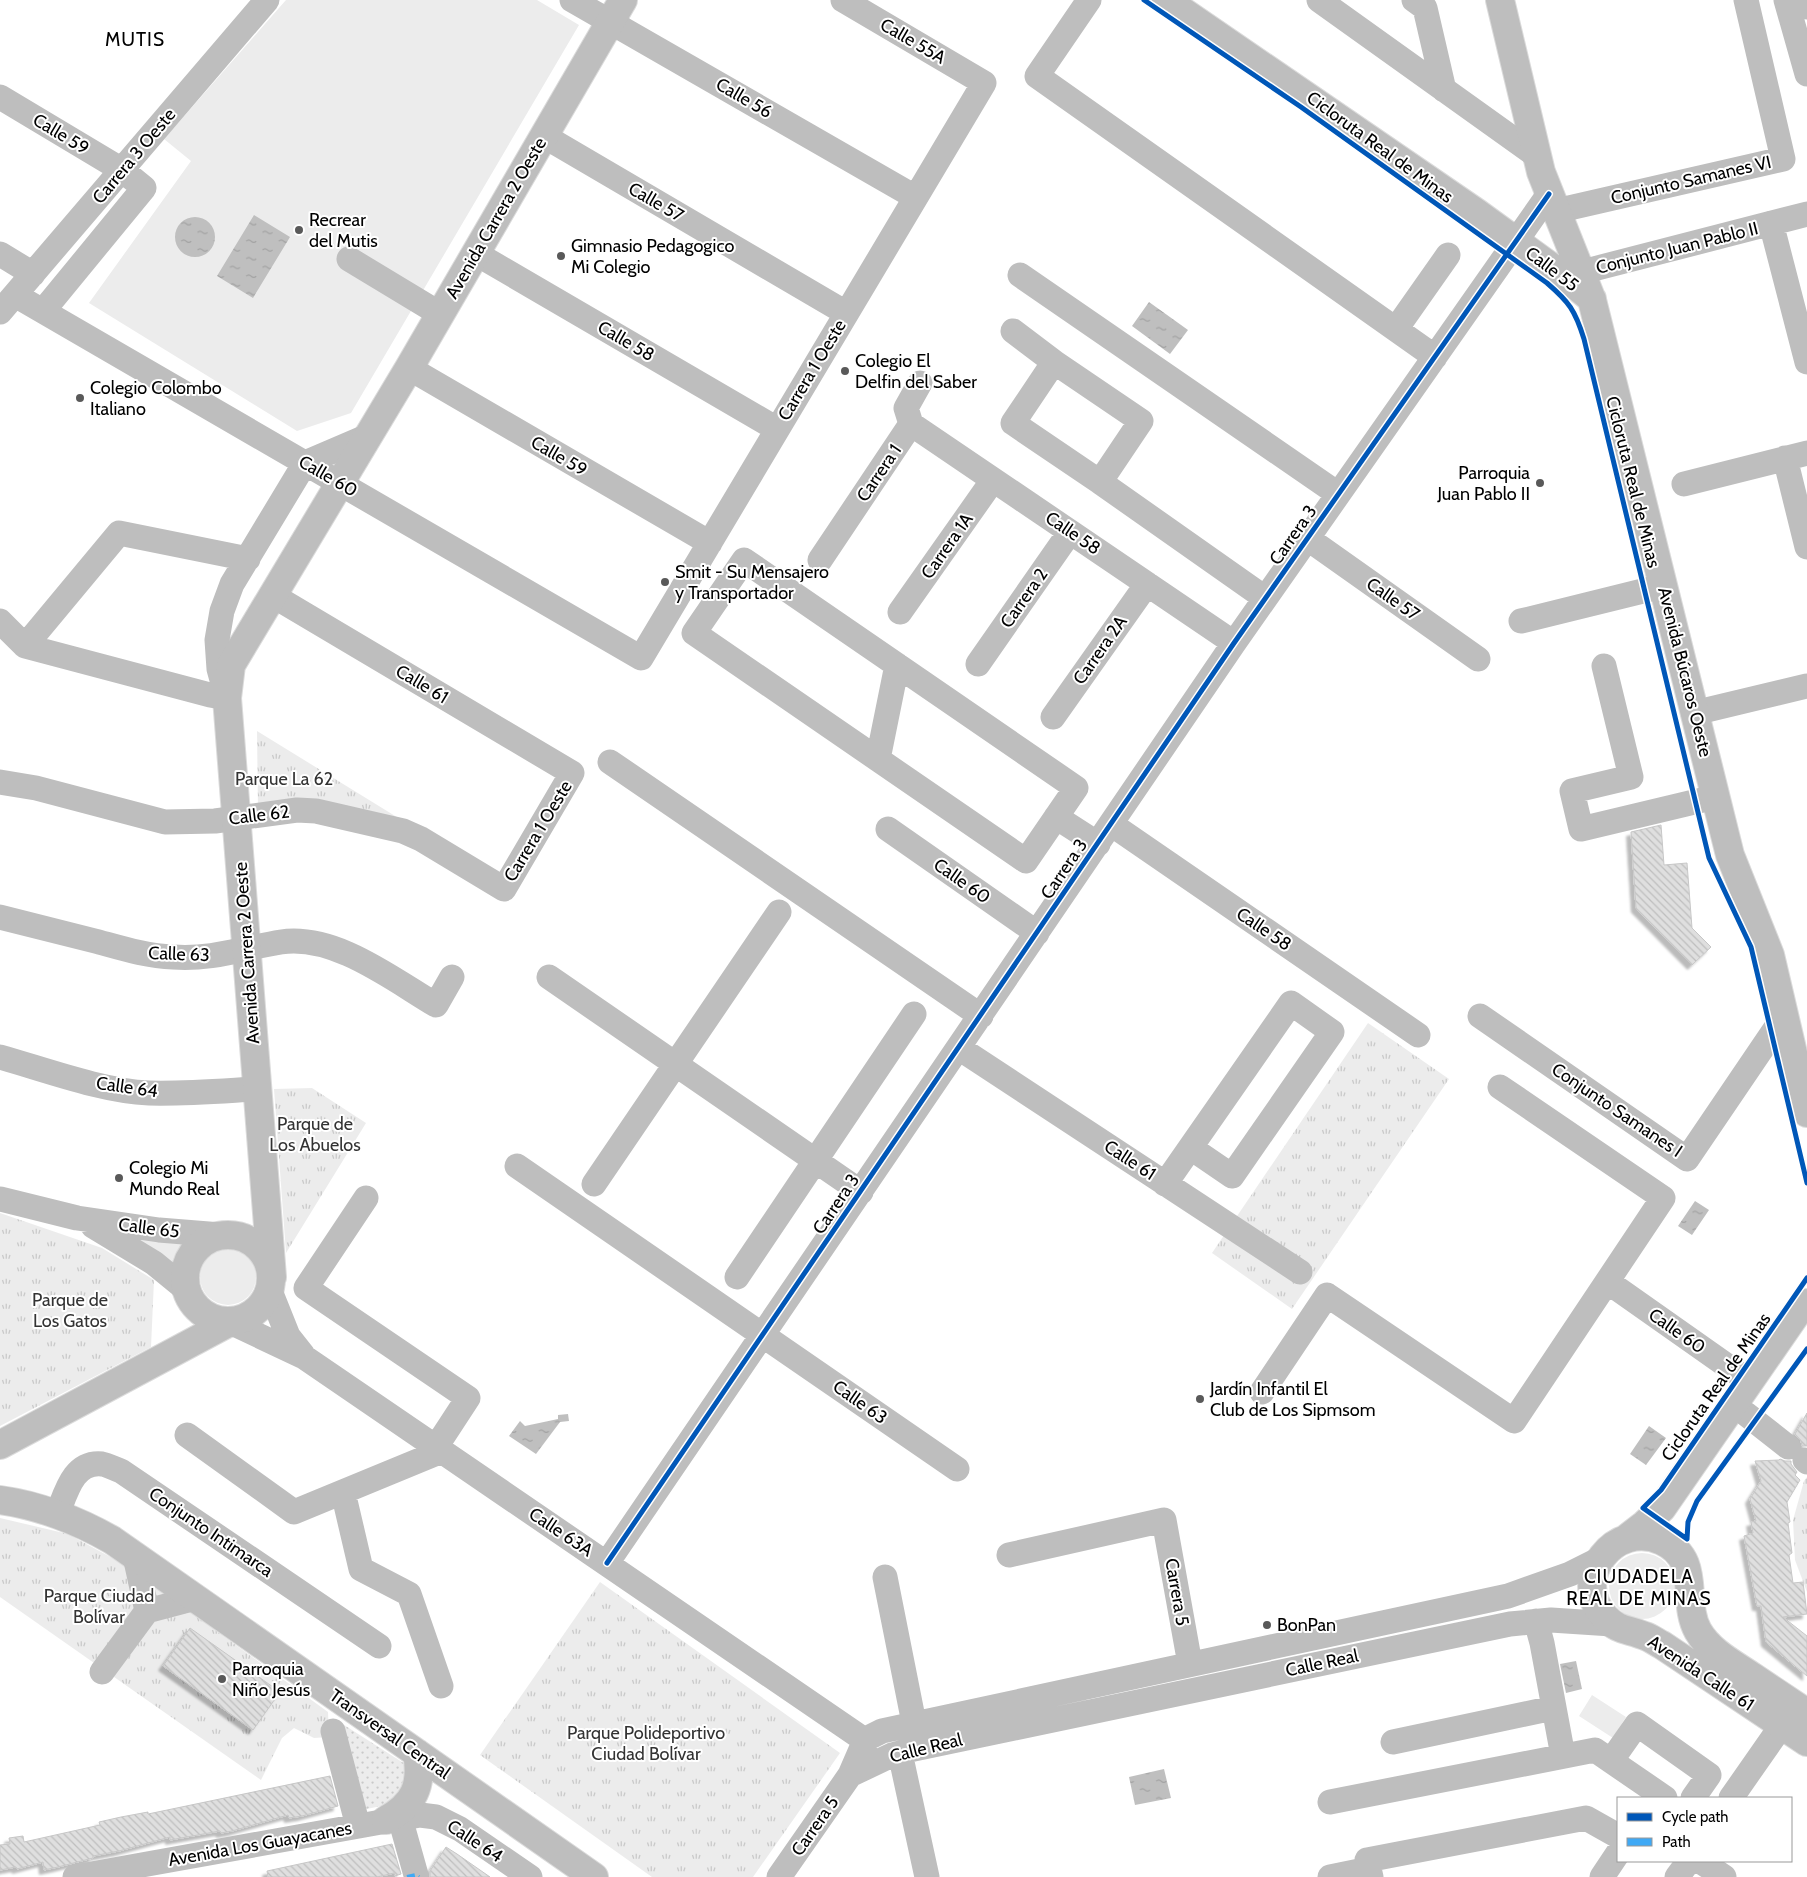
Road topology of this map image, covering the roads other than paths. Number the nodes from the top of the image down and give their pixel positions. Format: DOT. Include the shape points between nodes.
graph roads {
  1 [pos="267,0"];
  2 [pos="572,0"];
  3 [pos="843,0"];
  4 [pos="1090,0"];
  5 [pos="1166,0"];
  6 [pos="1319,0"];
  7 [pos="1414,0"];
  8 [pos="1500,0"];
  9 [pos="1746,0"];
  10 [pos="1786,0"];
  11 [pos="1806,0"];
  12 [pos="1807,7"];
  13 [pos="616,10"];
  14 [pos="1807,74"];
  15 [pos="984,83"];
  16 [pos="1444,90"];
  17 [pos="0,97"];
  18 [pos="544,136"];
  19 [pos="1537,156"];
  20 [pos="122,170"];
  21 [pos="915,197"];
  22 [pos="1552,203"];
  23 [pos="1807,214"];
  24 [pos="1771,224"];
  25 [pos="1516,242"];
  26 [pos="0,254"];
  27 [pos="475,254"];
  28 [pos="1448,255"];
  29 [pos="349,259"];
  30 [pos="1582,272"];
  31 [pos="33,274"];
  32 [pos="1020,275"];
  33 [pos="1592,300"];
  34 [pos="8,304"];
  35 [pos="43,311"];
  36 [pos="846,313"];
  37 [pos="440,314"];
  38 [pos="1396,329"];
  39 [pos="1013,331"];
  40 [pos="1435,357"];
  41 [pos="1054,362"];
  42 [pos="1807,362"];
  43 [pos="409,368"];
  44 [pos="920,383"];
  45 [pos="911,424"];
  46 [pos="777,429"];
  47 [pos="368,436"];
  48 [pos="1796,455"];
  49 [pos="305,463"];
  50 [pos="993,480"];
  51 [pos="1100,482"];
  52 [pos="340,483"];
  53 [pos="1684,484"];
  54 [pos="1338,494"];
  55 [pos="1070,532"];
  56 [pos="1307,538"];
  57 [pos="710,544"];
  58 [pos="1807,547"];
  59 [pos="248,559"];
  60 [pos="820,560"];
  61 [pos="1147,584"];
  62 [pos="1663,586"];
  63 [pos="272,595"];
  64 [pos="1265,598"];
  65 [pos="900,612"];
  66 [pos="0,621"];
  67 [pos="1521,621"];
  68 [pos="1234,642"];
  69 [pos="25,646"];
  70 [pos="641,658"];
  71 [pos="1478,659"];
  72 [pos="978,664"];
  73 [pos="897,665"];
  74 [pos="1604,666"];
  75 [pos="1807,686"];
  76 [pos="227,698"];
  77 [pos="1694,713"];
  78 [pos="1053,717"];
  79 [pos="878,759"];
  80 [pos="610,762"];
  81 [pos="572,773"];
  82 [pos="0,782"];
  83 [pos="1715,797"];
  84 [pos="1056,817"];
  85 [pos="237,818"];
  86 [pos="888,829"];
  87 [pos="1104,834"];
  88 [pos="504,889"];
  89 [pos="779,912"];
  90 [pos="0,917"];
  91 [pos="1037,933"];
  92 [pos="247,950"];
  93 [pos="549,977"];
  94 [pos="452,978"];
  95 [pos="914,1014"];
  96 [pos="981,1016"];
  97 [pos="1480,1016"];
  98 [pos="1784,1016"];
  99 [pos="1418,1035"];
  100 [pos="959,1048"];
  101 [pos="0,1057"];
  102 [pos="676,1064"];
  103 [pos="1500,1087"];
  104 [pos="257,1089"];
  105 [pos="1807,1113"];
  106 [pos="1192,1148"];
  107 [pos="815,1160"];
  108 [pos="517,1166"];
  109 [pos="594,1184"];
  110 [pos="1165,1184"];
  111 [pos="861,1192"];
  112 [pos="366,1198"];
  113 [pos="0,1200"];
  114 [pos="266,1209"];
  115 [pos="77,1218"];
  116 [pos="229,1236"];
  117 [pos="1300,1272"];
  118 [pos="737,1277"];
  119 [pos="1608,1282"];
  120 [pos="271,1284"];
  121 [pos="190,1296"];
  122 [pos="1807,1303"];
  123 [pos="230,1322"];
  124 [pos="1807,1326"];
  125 [pos="763,1334"];
  126 [pos="304,1357"];
  127 [pos="162,1358"];
  128 [pos="1750,1382"];
  129 [pos="1262,1392"];
  130 [pos="1746,1414"];
  131 [pos="187,1434"];
  132 [pos="0,1445"];
  133 [pos="439,1449"];
  134 [pos="1800,1456"];
  135 [pos="957,1469"];
  136 [pos="343,1492"];
  137 [pos="3,1499"];
  138 [pos="57,1515"];
  139 [pos="1627,1538"];
  140 [pos="1678,1553"];
  141 [pos="1009,1555"];
  142 [pos="135,1556"];
  143 [pos="1600,1559"];
  144 [pos="607,1563"];
  145 [pos="885,1577"];
  146 [pos="196,1598"];
  147 [pos="147,1611"];
  148 [pos="1536,1621"];
  149 [pos="1612,1624"];
  150 [pos="380,1646"];
  151 [pos="1190,1664"];
  152 [pos="102,1672"];
  153 [pos="441,1686"];
  154 [pos="1553,1708"];
  155 [pos="1799,1710"];
  156 [pos="914,1723"];
  157 [pos="333,1731"];
  158 [pos="866,1741"];
  159 [pos="1393,1742"];
  160 [pos="1807,1742"];
  161 [pos="417,1753"];
  162 [pos="900,1753"];
  163 [pos="1563,1756"];
  164 [pos="1611,1761"];
  165 [pos="850,1775"];
  166 [pos="1664,1797"];
  167 [pos="1694,1797"];
  168 [pos="1732,1797"];
  169 [pos="1330,1802"];
  170 [pos="393,1819"];
  171 [pos="358,1826"];
  172 [pos="1617,1835"];
  173 [pos="204,1854"];
  174 [pos="1617,1855"];
  175 [pos="1688,1862"];
  176 [pos="1702,1862"];
  177 [pos="1370,1873"];
  178 [pos="414,1876"];
  179 [pos="75,1877"];
  180 [pos="188,1877"];
  181 [pos="530,1877"];
  182 [pos="594,1877"];
  183 [pos="780,1877"];
  184 [pos="927,1877"];
  185 [pos="1330,1877"];
  186 [pos="1602,1877"];
  187 [pos="1677,1877"];
  188 [pos="1724,1877"];
  1 -- 20 [label="street, Carrera 3 Oeste"];
  2 -- 13 [label="street, Calle 56"];
  3 -- 15 [label="street, Calle 55A"];
  4 -- 38 [label="street" via="1037,76"];
  5 -- 25 [label="main road, Calle 55"];
  6 -- 16 [label="street"];
  7 -- 16 [label="street" via="1425,8"];
  8 -- 19 [label="main road, Avenida Búcaros Oeste"];
  9 -- 22 [label="street, Conjunto Samanes VI" via="1783,159"];
  10 -- 14 [label="street"];
  11 -- 12 [label="street"];
  13 -- 18 [label="main road, Avenida Carrera 2 Oeste"];
  13 -- 21 [label="street, Calle 56"];
  15 -- 21 [label="street, Carrera 1 Oeste"];
  16 -- 19 [label="street"];
  17 -- 20 [label="street, Calle 59"];
  18 -- 27 [label="main road, Avenida Carrera 2 Oeste"];
  18 -- 36 [label="street, Calle 57"];
  19 -- 22 [label="main road, Avenida Búcaros Oeste"];
  20 -- 31 [label="street, Carrera 3 Oeste"];
  20 -- 35 [label="street, Calle 59" via="144,188"];
  21 -- 36 [label="street, Carrera 1 Oeste"];
  22 -- 25 [label="street, Carrera 3"];
  22 -- 30 [label="main road, Avenida Búcaros Oeste"];
  23 -- 24 [label="street, Conjunto Juan Pablo II"];
  24 -- 30 [label="street, Conjunto Juan Pablo II"];
  24 -- 42 [label="street, Conjunto Juan Pablo II"];
  25 -- 33 [label="main road, Calle 55"];
  25 -- 40 [label="street, Carrera 3"];
  26 -- 31 [label="street"];
  27 -- 37 [label="main road, Avenida Carrera 2 Oeste"];
  27 -- 46 [label="street, Calle 58"];
  28 -- 38 [label="street"];
  29 -- 37 [label="street"];
  30 -- 33 [label="main road, Avenida Búcaros Oeste"];
  31 -- 34 [label="street, Carrera 3 Oeste"];
  32 -- 54 [label="street"];
  33 -- 62 [label="main road, Avenida Búcaros Oeste"];
  34 -- 35 [label="street, Calle 60"];
  35 -- 49 [label="street, Calle 60"];
  36 -- 46 [label="street, Carrera 1 Oeste"];
  37 -- 43 [label="main road, Avenida Carrera 2 Oeste"];
  38 -- 40 [label="street"];
  39 -- 41 [label="street"];
  40 -- 54 [label="street, Carrera 3"];
  41 -- 51 [label="street" via="1013,423"];
  41 -- 51 [label="street" via="1141,421"];
  43 -- 47 [label="main road, Avenida Carrera 2 Oeste"];
  43 -- 57 [label="street, Calle 59"];
  44 -- 45 [label="street" via="906,408"];
  45 -- 50 [label="street, Calle 58"];
  45 -- 60 [label="street, Carrera 1"];
  46 -- 57 [label="street, Carrera 1 Oeste"];
  47 -- 49 [label="street"];
  47 -- 52 [label="main road, Avenida Carrera 2 Oeste"];
  48 -- 53 [label="street"];
  48 -- 58 [label="street"];
  49 -- 52 [label="street, Calle 60"];
  49 -- 59 [label="street, Avenida Carrera 2 Oeste"];
  50 -- 55 [label="street, Calle 58"];
  50 -- 65 [label="street, Carrera 1A"];
  51 -- 64 [label="street"];
  52 -- 63 [label="main road, Avenida Carrera 2 Oeste"];
  52 -- 70 [label="street, Calle 60"];
  54 -- 56 [label="street, Carrera 3"];
  55 -- 61 [label="street, Calle 58"];
  55 -- 72 [label="street, Carrera 2"];
  56 -- 64 [label="street, Carrera 3"];
  56 -- 71 [label="street, Calle 57"];
  57 -- 70 [label="street, Carrera 1 Oeste"];
  59 -- 69 [label="street" via="119,534"];
  59 -- 76 [label="street, Avenida Carrera 2 Oeste" via="232,584 222,611 217,640 219,669"];
  61 -- 68 [label="street, Calle 58"];
  61 -- 78 [label="street, Carrera 2A"];
  62 -- 67 [label="street"];
  62 -- 77 [label="main road, Avenida Búcaros Oeste"];
  63 -- 76 [label="main road, Avenida Carrera 2 Oeste" via="234,660"];
  63 -- 81 [label="street, Calle 61"];
  64 -- 68 [label="street, Carrera 3"];
  66 -- 69 [label="street"];
  68 -- 87 [label="street, Carrera 3"];
  69 -- 76 [label="street"];
  73 -- 79 [label="street"];
  73 -- 79 [label="street" via="744,560 694,634"];
  73 -- 84 [label="street" via="1076,788"];
  74 -- 83 [label="street" via="1630,777 1572,791 1580,829"];
  75 -- 77 [label="street"];
  76 -- 85 [label="main road, Avenida Carrera 2 Oeste"];
  77 -- 83 [label="main road, Avenida Búcaros Oeste"];
  79 -- 84 [label="street" via="1026,861"];
  80 -- 96 [label="street"];
  81 -- 88 [label="street, Carrera 1 Oeste"];
  82 -- 85 [label="street, Calle 62" via="36,788 164,822"];
  83 -- 98 [label="main road, Avenida Búcaros Oeste" via="1737,876 1765,942"];
  84 -- 87 [label="street, Calle 58"];
  85 -- 88 [label="street, Calle 62" via="307,810 403,831 422,839"];
  85 -- 92 [label="main road, Avenida Carrera 2 Oeste"];
  86 -- 91 [label="street, Calle 60"];
  87 -- 91 [label="street, Carrera 3"];
  87 -- 99 [label="street, Calle 58"];
  89 -- 102 [label="street"];
  90 -- 92 [label="street, Calle 63" via="145,954 198,958"];
  91 -- 96 [label="street, Carrera 3"];
  92 -- 94 [label="street, Calle 63" via="283,942 310,942 368,964 436,1005"];
  92 -- 104 [label="main road, Avenida Carrera 2 Oeste"];
  93 -- 102 [label="street"];
  95 -- 107 [label="street"];
  96 -- 100 [label="street, Carrera 3"];
  97 -- 98 [label="street, Conjunto Samanes I" via="1686,1159"];
  98 -- 105 [label="main road, Avenida Búcaros Oeste"];
  100 -- 110 [label="street, Calle 61"];
  100 -- 111 [label="street, Carrera 3"];
  101 -- 104 [label="street, Calle 64" via="71,1078 148,1093"];
  102 -- 107 [label="street"];
  102 -- 109 [label="street"];
  103 -- 119 [label="street" via="1664,1198"];
  104 -- 114 [label="main road, Avenida Carrera 2 Oeste"];
  106 -- 106 [label="street" via="1291,1003 1332,1032 1232,1176"];
  106 -- 110 [label="street"];
  107 -- 111 [label="street"];
  107 -- 118 [label="street"];
  108 -- 125 [label="street, Calle 63"];
  110 -- 117 [label="street, Calle 61"];
  111 -- 125 [label="street, Carrera 3"];
  112 -- 133 [label="street" via="306,1288 468,1398"];
  113 -- 115 [label="street, Calle 65"];
  114 -- 116 [label="main road" via="251,1226"];
  114 -- 120 [label="main road, Avenida Carrera 2 Oeste"];
  115 -- 116 [label="street, Calle 65"];
  115 -- 121 [label="street, Calle 65" via="154,1263"];
  116 -- 120 [label="main road" via="250,1241 261,1250 268,1263"];
  116 -- 121 [label="main road" via="208,1240 196,1249 185,1275"];
  119 -- 128 [label="street, Calle 60"];
  119 -- 129 [label="street" via="1514,1421 1327,1295"];
  120 -- 123 [label="main road" via="264,1303 255,1313"];
  120 -- 126 [label="street, Calle 63A" via="288,1336"];
  121 -- 123 [label="main road" via="203,1313 216,1320"];
  121 -- 127 [label="main road" via="185,1329"];
  122 -- 128 [label="main road"];
  123 -- 126 [label="street, Calle 63A"];
  123 -- 127 [label="main road"];
  124 -- 130 [label="main road"];
  125 -- 135 [label="street, Calle 63"];
  125 -- 144 [label="street, Carrera 3"];
  126 -- 133 [label="street, Calle 63A"];
  127 -- 132 [label="main road"];
  128 -- 139 [label="main road" via="1662,1508"];
  130 -- 134 [label="street"];
  130 -- 140 [label="main road" via="1679,1508 1674,1525"];
  131 -- 136 [label="street" via="294,1512"];
  133 -- 136 [label="street"];
  133 -- 144 [label="street, Calle 63A"];
  136 -- 153 [label="street" via="361,1569 409,1594"];
  137 -- 138 [label="main road, Transversal Central"];
  138 -- 142 [label="main road, Transversal Central" via="97,1531"];
  138 -- 150 [label="street, Conjunto Intimarca" via="76,1473 86,1465 103,1464 121,1471"];
  139 -- 140 [label="main road, Avenida Calle 61" via="1655,1538"];
  139 -- 143 [label="main road"];
  140 -- 155 [label="main road, Avenida Calle 61" via="1689,1575 1693,1620 1704,1639 1719,1654"];
  141 -- 151 [label="street, Carrera 5" via="1164,1520"];
  142 -- 146 [label="main road, Transversal Central"];
  142 -- 147 [label="street"];
  143 -- 149 [label="main road" via="1593,1577 1593,1590 1599,1609"];
  143 -- 151 [label="street, Calle Real" via="1570,1574 1508,1596"];
  144 -- 158 [label="street, Calle 63A"];
  145 -- 156 [label="street"];
  146 -- 147 [label="street"];
  146 -- 161 [label="main road, Transversal Central"];
  147 -- 152 [label="street"];
  148 -- 149 [label="street, Calle Real"];
  148 -- 154 [label="street"];
  148 -- 162 [label="street, Calle Real"];
  149 -- 155 [label="main road, Avenida Calle 61" via="1645,1636"];
  151 -- 156 [label="street, Calle Real"];
  154 -- 159 [label="street"];
  154 -- 163 [label="street"];
  155 -- 160 [label="main road, Avenida Calle 61"];
  155 -- 168 [label="street"];
  156 -- 158 [label="street, Calle Real" via="882,1731"];
  157 -- 171 [label="street"];
  158 -- 165 [label="street, Calle Real"];
  161 -- 170 [label="main road" via="418,1785 411,1800"];
  161 -- 182 [label="main road, Transversal Central"];
  162 -- 165 [label="street, Calle Real"];
  162 -- 184 [label="street"];
  163 -- 164 [label="street" via="1596,1750"];
  163 -- 169 [label="street"];
  164 -- 166 [label="street"];
  164 -- 167 [label="street" via="1636,1724 1709,1775"];
  165 -- 183 [label="street, Carrera 5"];
  170 -- 171 [label="street, Avenida Los Guayacanes"];
  170 -- 178 [label="street"];
  170 -- 181 [label="street, Calle 64" via="436,1816"];
  171 -- 173 [label="street, Avenida Los Guayacanes"];
  172 -- 177 [label="street" via="1586,1818 1367,1860"];
  173 -- 179 [label="street, Avenida Los Guayacanes"];
  173 -- 180 [label="street"];
  174 -- 186 [label="street"];
  175 -- 187 [label="street"];
  176 -- 188 [label="street"];
  177 -- 185 [label="street"];
}
